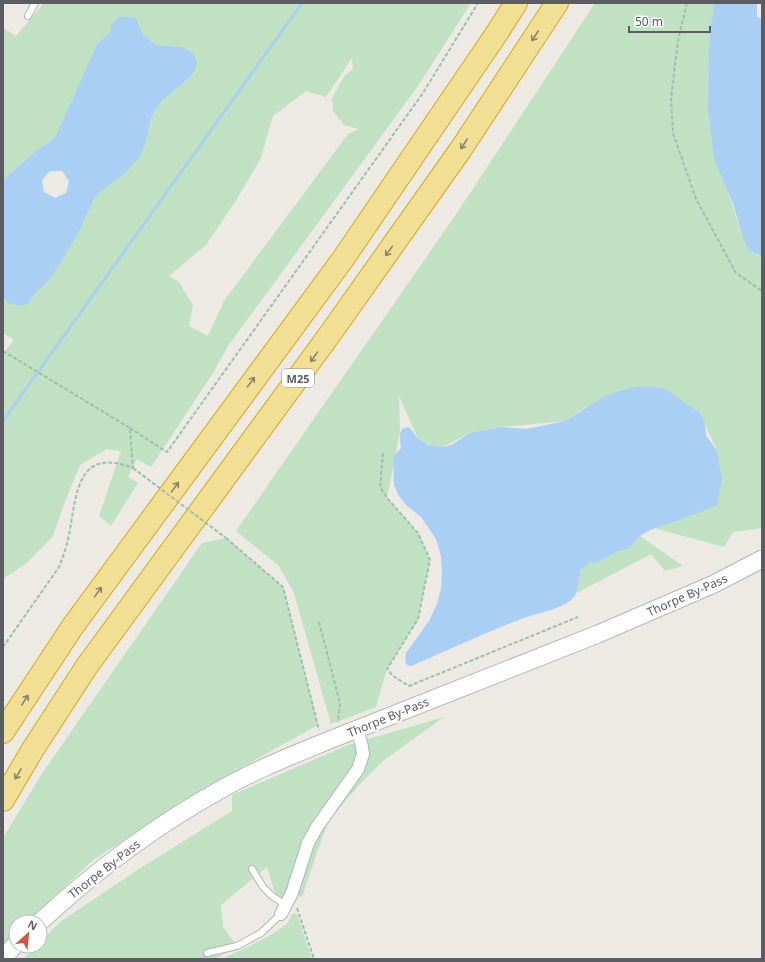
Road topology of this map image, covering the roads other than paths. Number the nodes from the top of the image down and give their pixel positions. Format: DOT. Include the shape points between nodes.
graph roads {
  1 [pos="35,3"];
  2 [pos="516,3"];
  3 [pos="557,3"];
  4 [pos="28,16"];
  5 [pos="762,559"];
  6 [pos="356,730"];
  7 [pos="3,732"];
  8 [pos="3,800"];
  9 [pos="252,869"];
  10 [pos="283,910"];
  11 [pos="48,915"];
  12 [pos="207,953"];
  1 -- 4 [label="lane"];
  7 -- 2 [label="highway, M25, one-way" via="73,626 343,259"];
  3 -- 8 [label="highway, M25, one-way" via="461,149 87,666"];
  5 -- 6 [label="main road, Thorpe By-Pass" via="714,584 598,634"];
  6 -- 10 [label="street" via="361,742 362,762 308,843 292,893"];
  6 -- 11 [label="main road, Thorpe By-Pass" via="221,789 168,821 106,865"];
  9 -- 10 [label="lane" via="262,887"];
  10 -- 12 [label="lane" via="261,933 237,946"];
}
